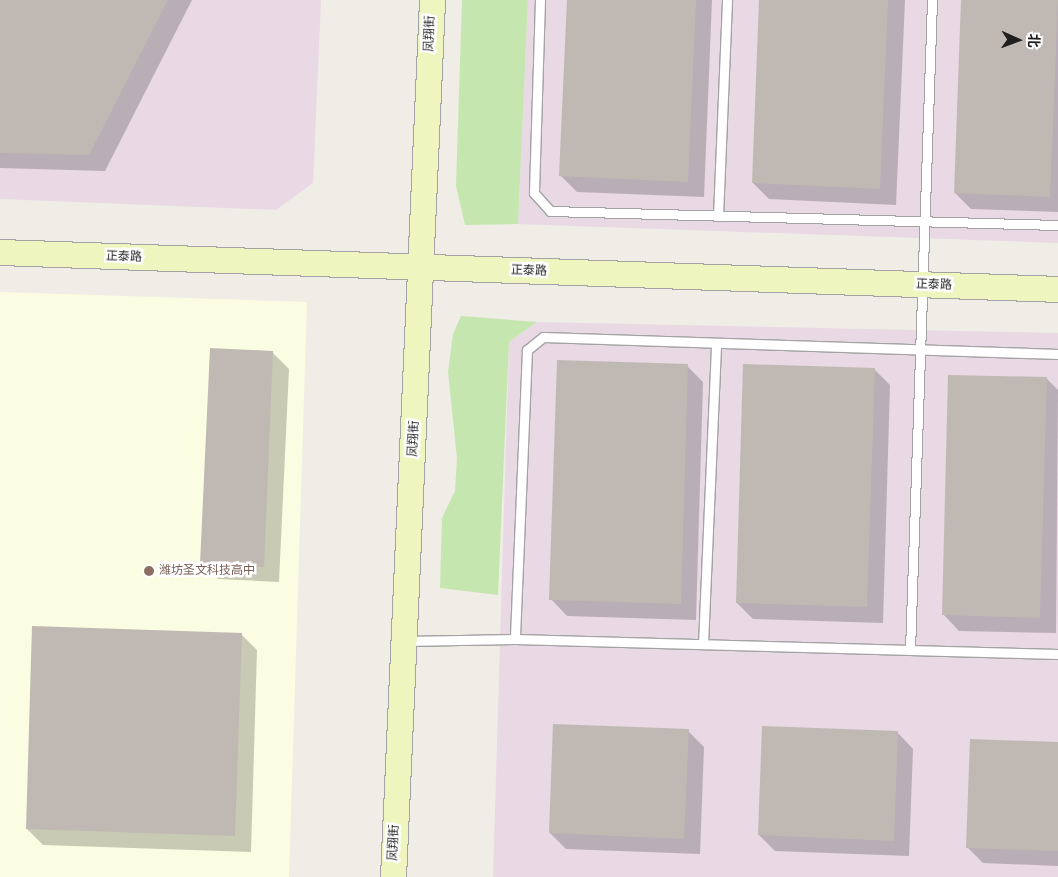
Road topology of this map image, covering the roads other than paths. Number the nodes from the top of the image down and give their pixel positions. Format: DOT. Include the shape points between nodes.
graph roads {
  1 [pos="432,0"];
  2 [pos="540,0"];
  3 [pos="727,0"];
  4 [pos="932,0"];
  5 [pos="718,216"];
  6 [pos="924,222"];
  7 [pos="1058,225"];
  8 [pos="0,252"];
  9 [pos="423,267"];
  10 [pos="922,285"];
  11 [pos="1058,290"];
  12 [pos="716,342"];
  13 [pos="920,349"];
  14 [pos="1058,354"];
  15 [pos="515,639"];
  16 [pos="404,641"];
  17 [pos="703,644"];
  18 [pos="910,650"];
  19 [pos="1058,654"];
  20 [pos="393,877"];
  1 -- 9 [label="street, 凤翔街"];
  2 -- 5 [label="lane" via="534,193 550,211"];
  3 -- 5 [label="lane"];
  4 -- 6 [label="lane"];
  5 -- 6 [label="lane"];
  6 -- 7 [label="lane"];
  6 -- 10 [label="lane"];
  8 -- 9 [label="street, 正泰路"];
  9 -- 10 [label="street, 正泰路"];
  9 -- 16 [label="street, 凤翔街"];
  10 -- 11 [label="street, 正泰路"];
  10 -- 13 [label="lane"];
  12 -- 13 [label="lane"];
  12 -- 15 [label="lane" via="543,337 527,350"];
  12 -- 17 [label="lane"];
  13 -- 14 [label="lane"];
  13 -- 18 [label="lane"];
  15 -- 16 [label="lane"];
  15 -- 17 [label="lane"];
  16 -- 20 [label="street, 凤翔街"];
  17 -- 18 [label="lane"];
  18 -- 19 [label="lane"];
}
